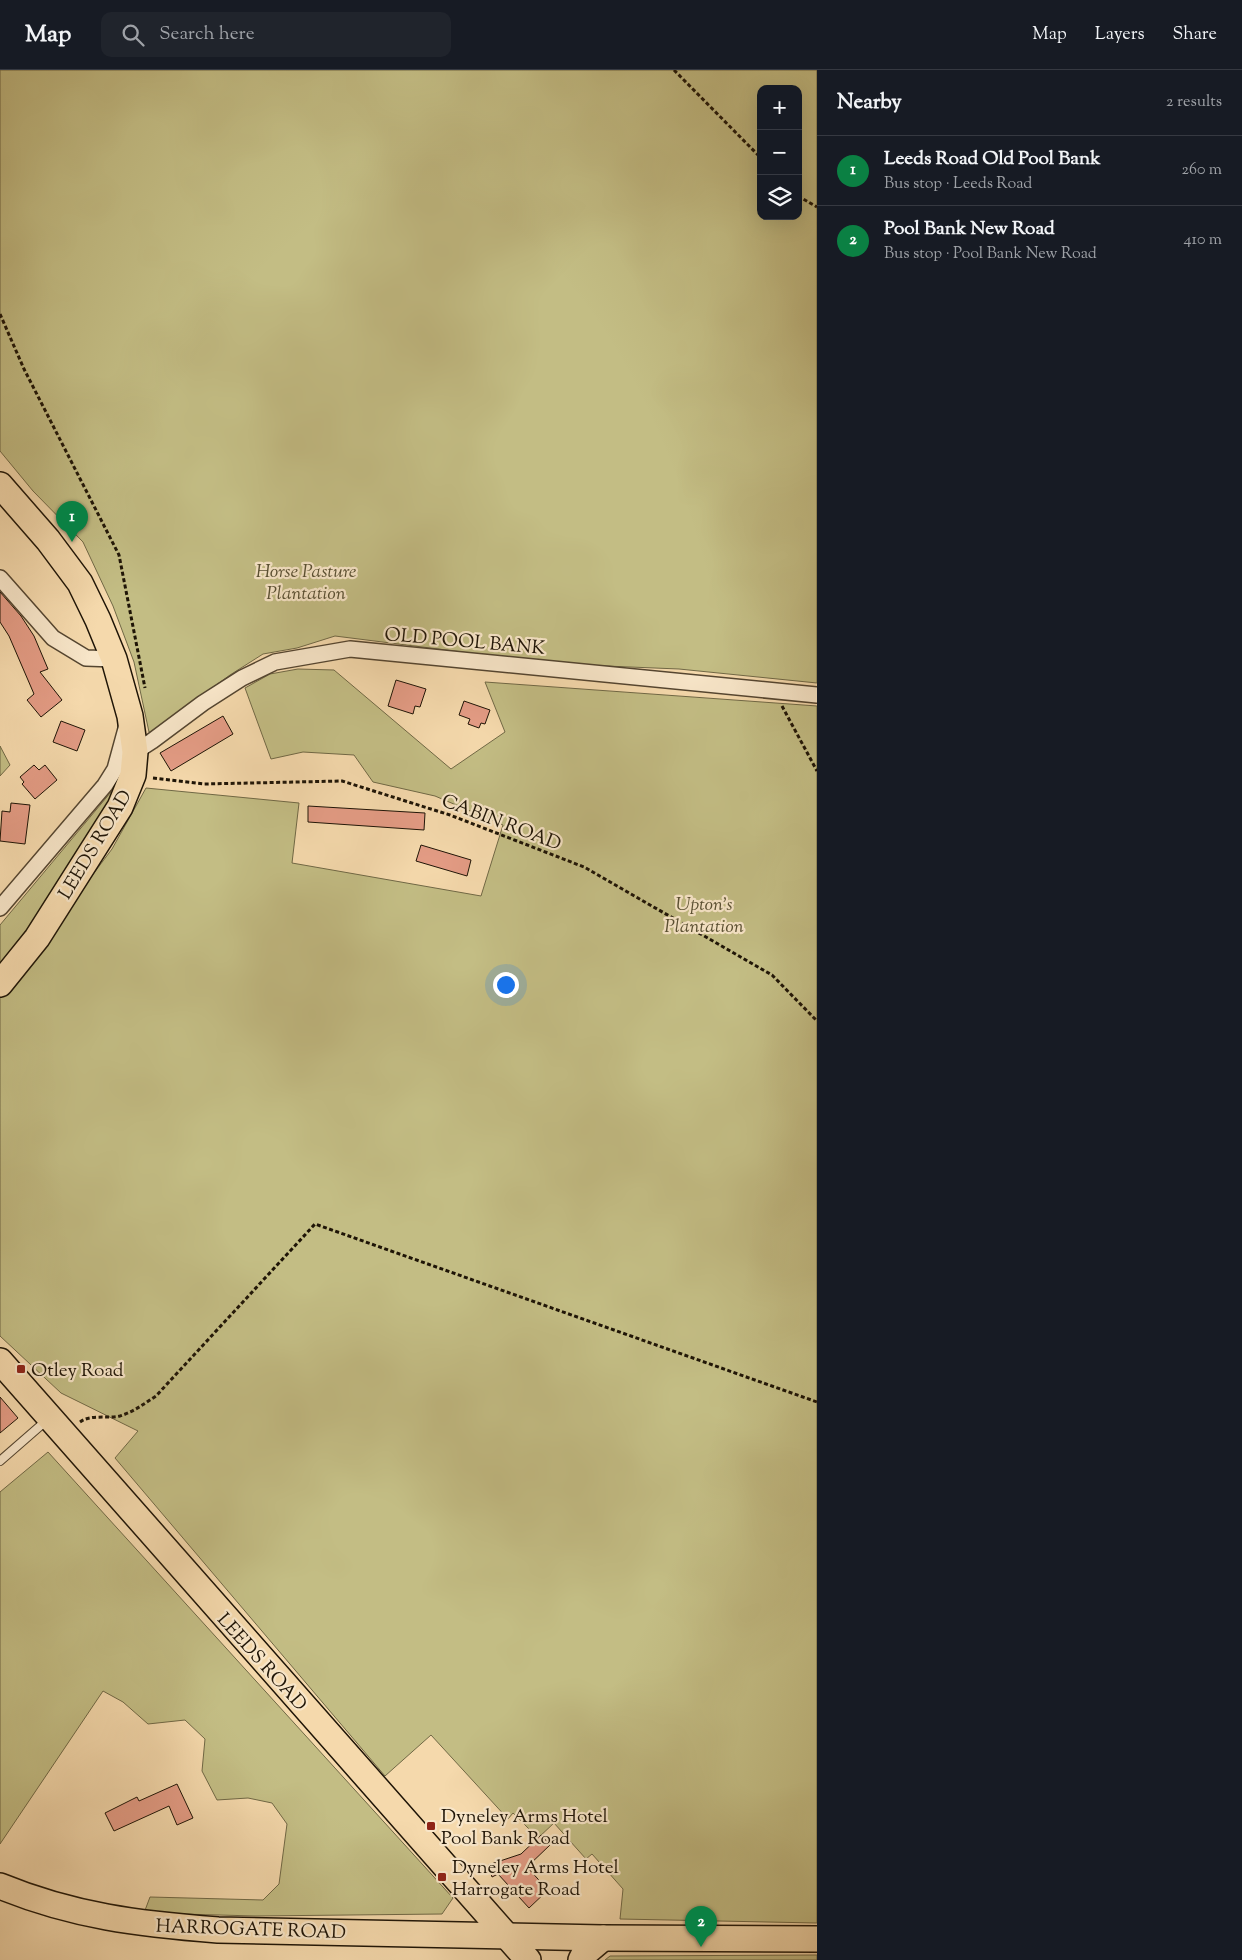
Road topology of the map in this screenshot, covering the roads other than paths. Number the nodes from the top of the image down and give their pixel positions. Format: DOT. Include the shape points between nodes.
graph roads {
  1 [pos="0,484"];
  2 [pos="0,578"];
  3 [pos="114,659"];
  4 [pos="817,695"];
  5 [pos="130,716"];
  6 [pos="134,763"];
  7 [pos="0,908"];
  8 [pos="0,984"];
  9 [pos="0,1361"];
  10 [pos="58,1426"];
  11 [pos="0,1461"];
  12 [pos="0,1886"];
  13 [pos="507,1936"];
  14 [pos="603,1938"];
  15 [pos="817,1939"];
  16 [pos="528,1960"];
  17 [pos="581,1960"];
  1 -- 3 [label="highway, LEEDS ROAD" via="80,583"];
  2 -- 3 [label="street" via="53,638 86,658"];
  3 -- 5 [label="highway, LEEDS ROAD"];
  4 -- 6 [label="street, OLD POOL BANK" via="350,650 275,662 242,678 152,741"];
  5 -- 6 [label="highway, LEEDS ROAD"];
  5 -- 7 [label="street" via="115,769 105,785"];
  6 -- 8 [label="highway, LEEDS ROAD" via="120,807 43,930"];
  9 -- 10 [label="highway, LEEDS ROAD"];
  10 -- 11 [label="lane"];
  10 -- 13 [label="highway, LEEDS ROAD"];
  12 -- 13 [label="highway, HARROGATE ROAD" via="76,1912 156,1926"];
  13 -- 14 [label="highway, HARROGATE ROAD"];
  13 -- 16 [label="highway, LEEDS ROAD"];
  14 -- 15 [label="highway, HARROGATE ROAD"];
  14 -- 17 [label="highway"];
}
